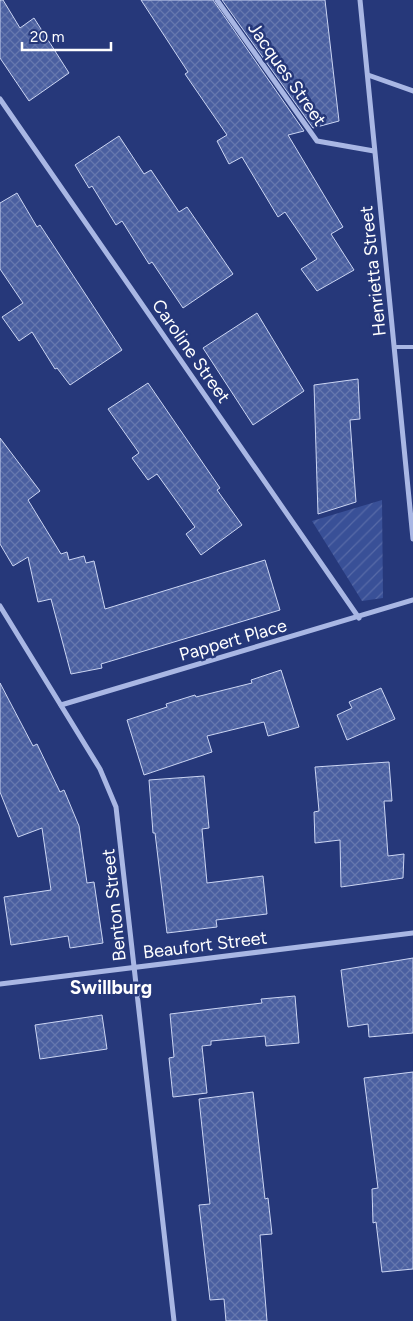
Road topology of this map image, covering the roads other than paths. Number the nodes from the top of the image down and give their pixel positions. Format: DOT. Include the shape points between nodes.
graph roads {
  1 [pos="217,0"];
  2 [pos="360,0"];
  3 [pos="368,75"];
  4 [pos="413,91"];
  5 [pos="0,99"];
  6 [pos="374,151"];
  7 [pos="394,347"];
  8 [pos="413,347"];
  9 [pos="413,539"];
  10 [pos="413,600"];
  11 [pos="0,606"];
  12 [pos="359,618"];
  13 [pos="61,705"];
  14 [pos="413,933"];
  15 [pos="135,968"];
  16 [pos="0,984"];
  17 [pos="174,1321"];
  1 -- 6 [label="street, Jacques Street" via="317,141"];
  2 -- 3 [label="street, Henrietta Street"];
  3 -- 4 [label="street"];
  3 -- 6 [label="street, Henrietta Street"];
  5 -- 12 [label="street, Caroline Street"];
  6 -- 7 [label="street, Henrietta Street"];
  7 -- 8 [label="lane"];
  7 -- 9 [label="street, Henrietta Street"];
  10 -- 12 [label="street, Pappert Place"];
  11 -- 13 [label="street, Benton Street"];
  12 -- 13 [label="street, Pappert Place"];
  13 -- 15 [label="street, Benton Street" via="100,769 116,807"];
  14 -- 15 [label="street, Beaufort Street"];
  15 -- 16 [label="street, Beaufort Street"];
  15 -- 17 [label="street, Benton Street"];
}
